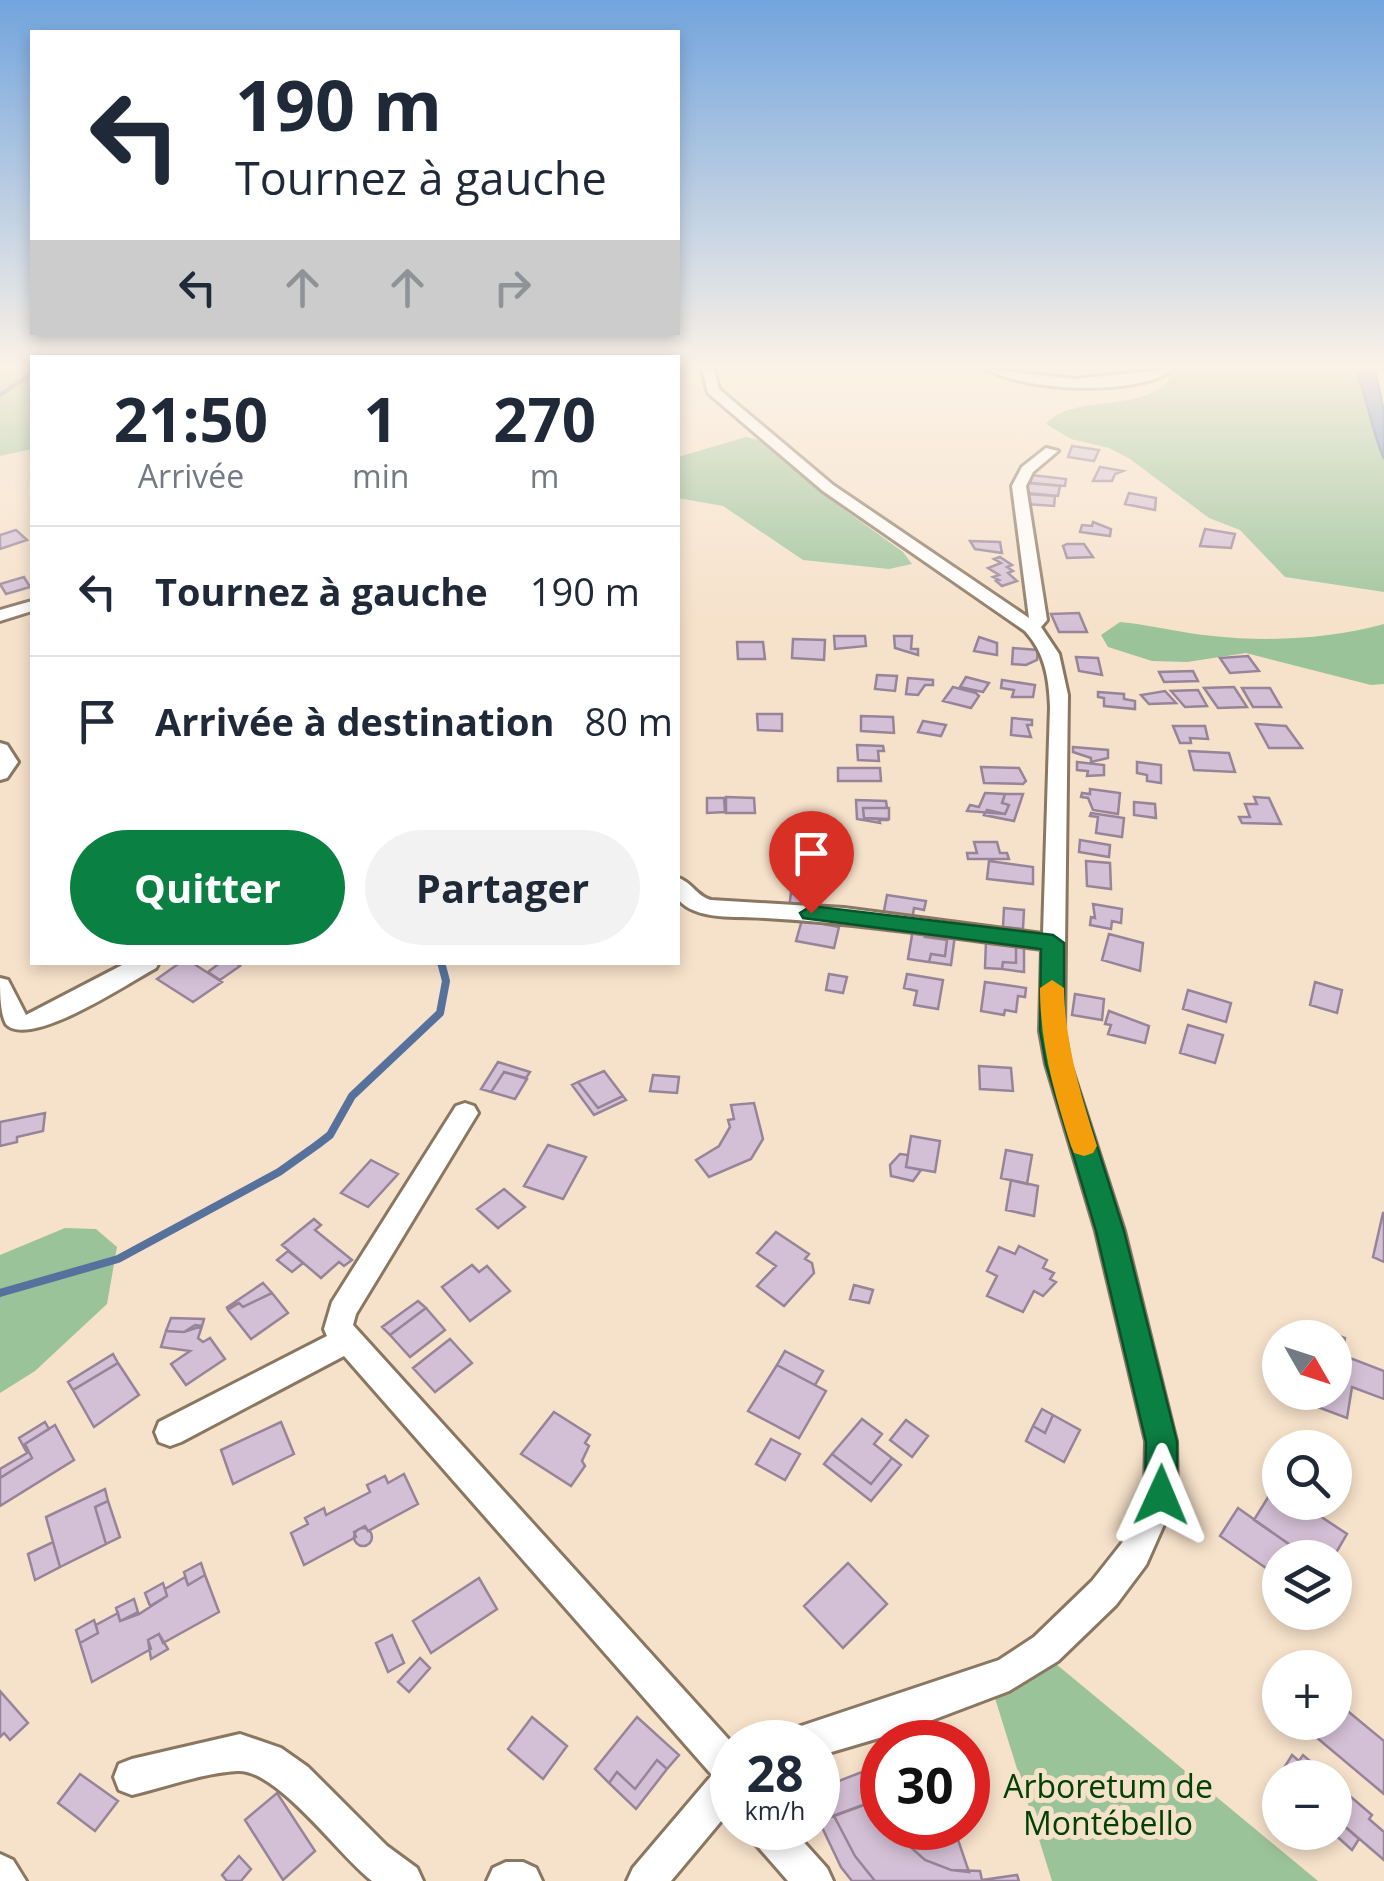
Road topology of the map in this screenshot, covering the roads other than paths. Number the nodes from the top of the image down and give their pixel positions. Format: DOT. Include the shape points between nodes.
graph roads {
  1 [pos="791,457"];
  2 [pos="1045,457"];
  3 [pos="29,610"];
  4 [pos="0,616"];
  5 [pos="1030,627"];
  6 [pos="0,749"];
  7 [pos="0,774"];
  8 [pos="680,888"];
  9 [pos="1053,943"];
  10 [pos="142,965"];
  11 [pos="0,986"];
  12 [pos="465,1113"];
  13 [pos="346,1340"];
  14 [pos="170,1432"];
  15 [pos="840,1731"];
  16 [pos="710,1742"];
  17 [pos="132,1777"];
  18 [pos="710,1806"];
  19 [pos="786,1850"];
  20 [pos="0,1874"];
  21 [pos="6,1881"];
  22 [pos="404,1881"];
  23 [pos="506,1881"];
  24 [pos="523,1881"];
  25 [pos="646,1881"];
  26 [pos="814,1881"];
  1 -- 5 [label="street"];
  2 -- 5 [label="street" via="1019,486 1038,620"];
  3 -- 4 [label="street"];
  5 -- 9 [label="street" via="1050,651 1058,681"];
  6 -- 7 [label="street" via="8,762"];
  8 -- 9 [label="street" via="692,902 711,907 844,915"];
  9 -- 15 [label="street" via="1058,1064 1110,1231 1161,1442 1161,1495 1134,1554 1034,1658 990,1682"];
  10 -- 11 [label="street" via="36,1022 14,1018"];
  12 -- 13 [label="street" via="342,1312 338,1329"];
  13 -- 14 [label="street"];
  13 -- 16 [label="street"];
  17 -- 22 [label="street" via="240,1752 268,1761"];
  18 -- 25 [label="street"];
  19 -- 26 [label="street"];
  20 -- 21 [label="street"];
  23 -- 24 [label="street"];
}
